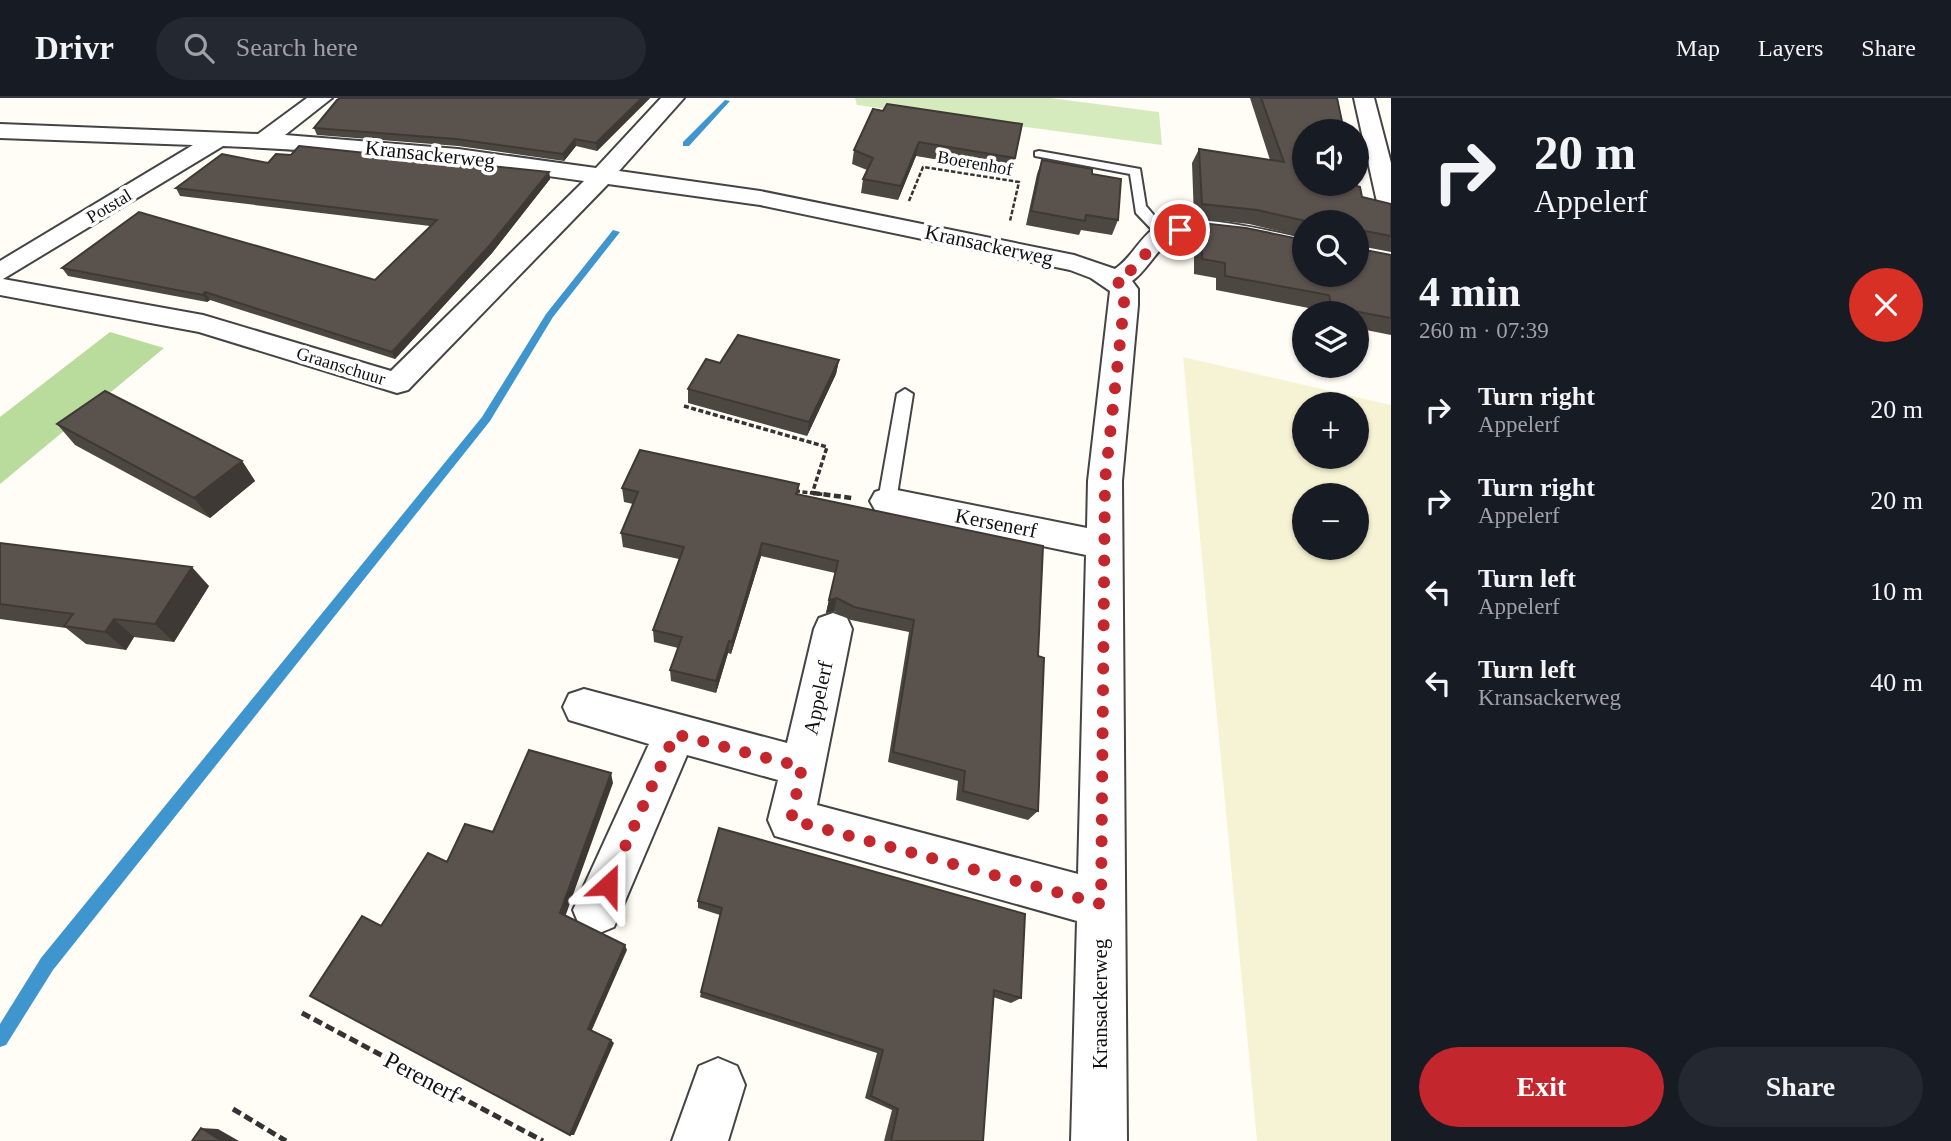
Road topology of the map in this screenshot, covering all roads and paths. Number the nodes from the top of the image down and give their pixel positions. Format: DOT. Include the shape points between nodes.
graph roads {
  1 [pos="321,98"];
  2 [pos="673,98"];
  3 [pos="1364,98"];
  4 [pos="0,131"];
  5 [pos="218,140"];
  6 [pos="263,141"];
  7 [pos="1039,155"];
  8 [pos="603,175"];
  9 [pos="1388,187"];
  10 [pos="1391,211"];
  11 [pos="898,225"];
  12 [pos="1163,233"];
  13 [pos="1292,244"];
  14 [pos="1004,249"];
  15 [pos="0,272"];
  16 [pos="1116,280"];
  17 [pos="0,287"];
  18 [pos="905,394"];
  19 [pos="684,406"];
  20 [pos="786,489"];
  21 [pos="811,494"];
  22 [pos="887,501"];
  23 [pos="1104,545"];
  24 [pos="833,629"];
  25 [pos="584,707"];
  26 [pos="675,734"];
  27 [pos="802,767"];
  28 [pos="1101,904"];
  29 [pos="597,910"];
  30 [pos="302,1013"];
  31 [pos="718,1085"];
  32 [pos="233,1109"];
  33 [pos="286,1141"];
  34 [pos="543,1141"];
  35 [pos="700,1141"];
  36 [pos="1099,1141"];
  1 -- 6 [label="street"];
  2 -- 8 [label="street"];
  3 -- 9 [label="street"];
  4 -- 5 [label="street, Kransackerweg"];
  5 -- 6 [label="street, Kransackerweg"];
  5 -- 15 [label="street, Potstal"];
  6 -- 8 [label="street, Kransackerweg" via="458,156"];
  7 -- 12 [label="lane" via="1136,171 1138,206 1143,217"];
  8 -- 11 [label="street, Kransackerweg" via="760,198"];
  8 -- 17 [label="street, Graanschuur" via="397,383 203,324"];
  9 -- 10 [label="street"];
  11 -- 14 [label="street, Kransackerweg"];
  11 -- 14 [label="path, Boerenhof" via="923,167 1019,182"];
  12 -- 13 [label="street" via="1196,226"];
  12 -- 16 [label="street" via="1134,268"];
  14 -- 16 [label="street, Kransackerweg" via="1097,269"];
  16 -- 23 [label="street, Kransackerweg" via="1124,289 1124,305 1105,481"];
  18 -- 22 [label="lane"];
  19 -- 21 [label="path" via="827,447"];
  20 -- 21 [label="path"];
  21 -- 22 [label="path"];
  22 -- 23 [label="street, Kersenerf"];
  23 -- 28 [label="street, Kransackerweg"];
  24 -- 27 [label="street, Appelerf"];
  25 -- 26 [label="street"];
  26 -- 27 [label="street"];
  26 -- 29 [label="street"];
  27 -- 28 [label="street, Appelerf" via="791,820"];
  28 -- 36 [label="street, Kransackerweg"];
  30 -- 34 [label="path, Perenerf"];
  31 -- 35 [label="street"];
  32 -- 33 [label="path"];
}
